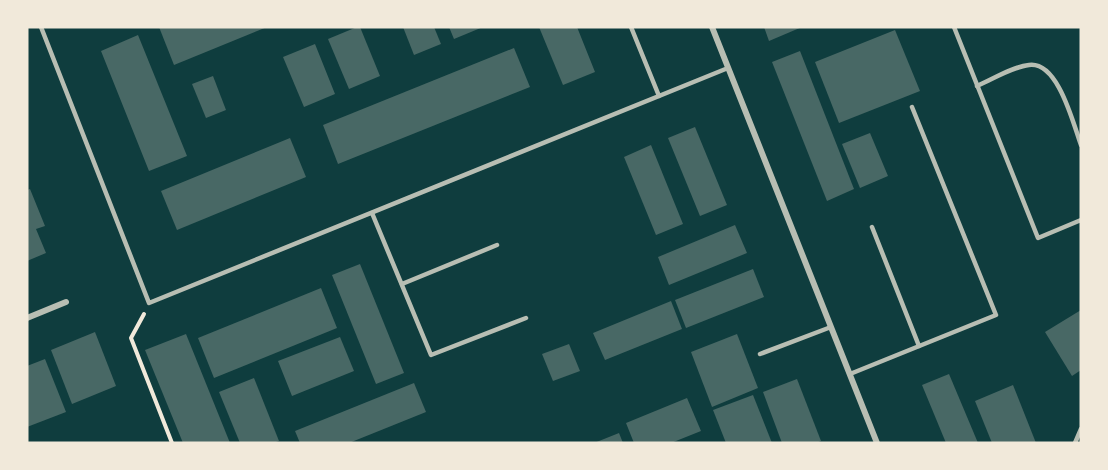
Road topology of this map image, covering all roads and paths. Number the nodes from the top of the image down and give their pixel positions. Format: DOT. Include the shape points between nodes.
graph roads {
  1 [pos="40,27"];
  2 [pos="631,27"];
  3 [pos="712,27"];
  4 [pos="954,27"];
  5 [pos="728,68"];
  6 [pos="977,86"];
  7 [pos="659,96"];
  8 [pos="912,107"];
  9 [pos="1081,145"];
  10 [pos="372,213"];
  11 [pos="1081,220"];
  12 [pos="872,226"];
  13 [pos="497,245"];
  14 [pos="402,284"];
  15 [pos="66,302"];
  16 [pos="149,303"];
  17 [pos="27,318"];
  18 [pos="526,318"];
  19 [pos="831,327"];
  20 [pos="919,346"];
  21 [pos="760,354"];
  22 [pos="849,374"];
  23 [pos="1081,429"];
  24 [pos="172,443"];
  25 [pos="877,443"];
  26 [pos="1075,443"];
  1 -- 16 [label="lane"];
  2 -- 7 [label="lane"];
  3 -- 5 [label="street"];
  4 -- 6 [label="lane"];
  5 -- 7 [label="lane"];
  5 -- 19 [label="street"];
  6 -- 9 [label="lane" via="1028,65 1048,71 1056,81"];
  6 -- 11 [label="lane" via="1038,238"];
  7 -- 10 [label="lane"];
  8 -- 20 [label="lane" via="996,315"];
  10 -- 14 [label="lane"];
  10 -- 16 [label="lane"];
  12 -- 20 [label="lane"];
  13 -- 14 [label="lane"];
  14 -- 18 [label="lane" via="431,355"];
  15 -- 17 [label="street"];
  16 -- 24 [label="path" via="131,338"];
  19 -- 21 [label="lane"];
  19 -- 22 [label="street"];
  20 -- 22 [label="lane"];
  22 -- 25 [label="street"];
  23 -- 26 [label="lane"];
}
